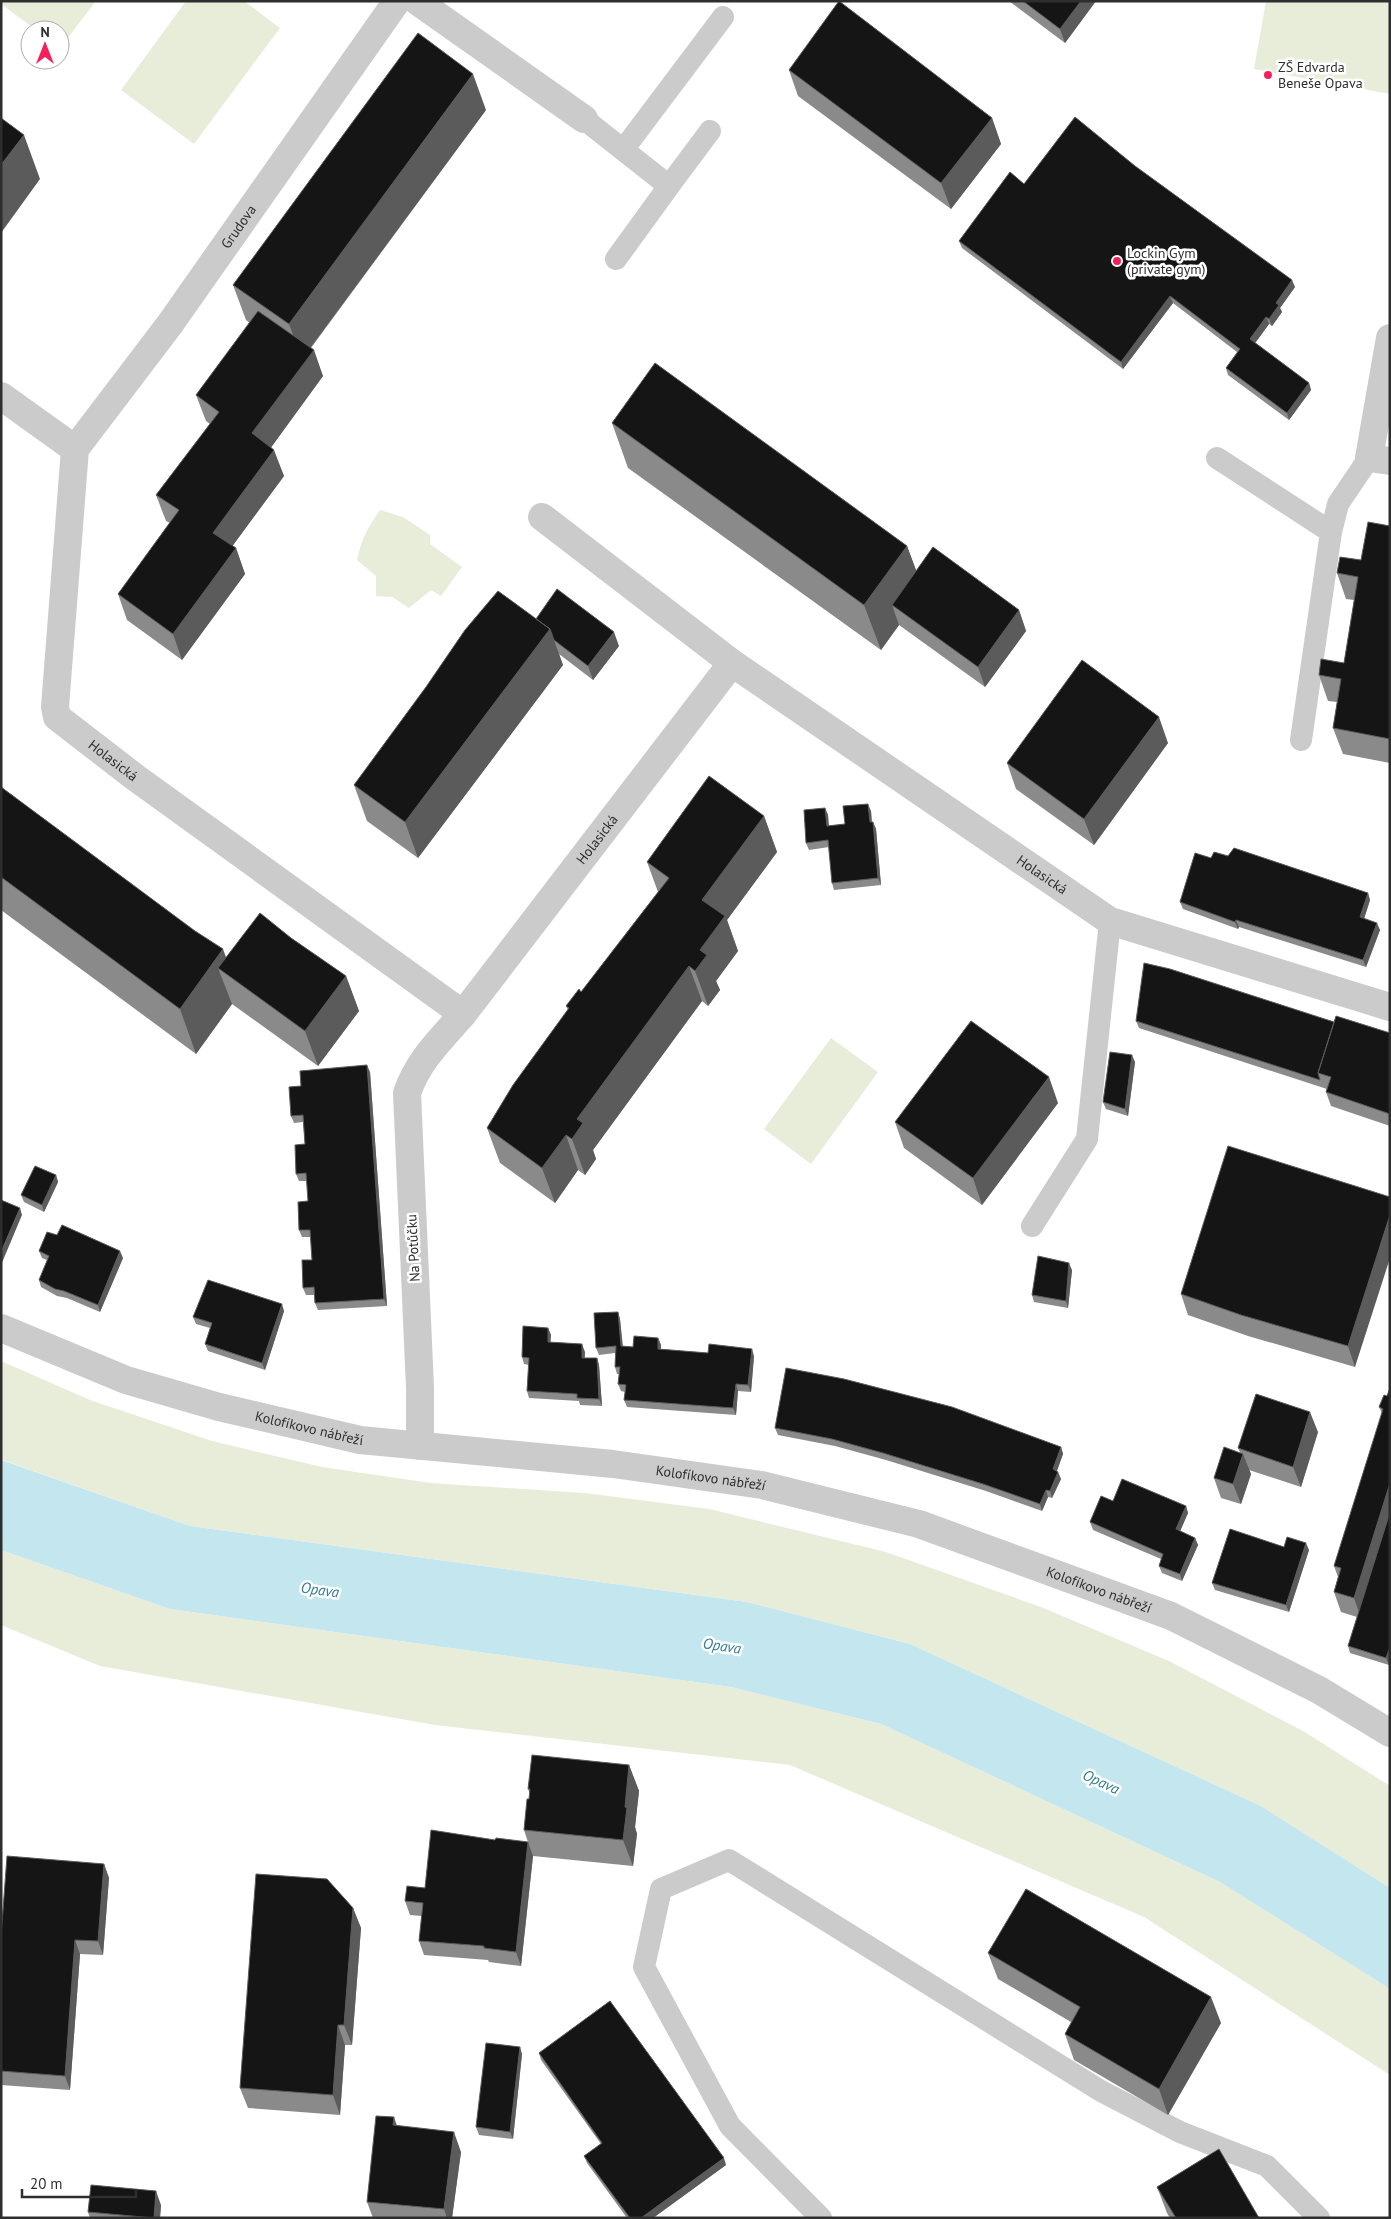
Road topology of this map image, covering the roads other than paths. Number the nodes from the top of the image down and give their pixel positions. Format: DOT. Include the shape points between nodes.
graph roads {
  1 [pos="397,1"];
  2 [pos="417,1"];
  3 [pos="723,17"];
  4 [pos="584,119"];
  5 [pos="710,131"];
  6 [pos="623,150"];
  7 [pos="669,186"];
  8 [pos="616,259"];
  9 [pos="1390,338"];
  10 [pos="1,396"];
  11 [pos="75,449"];
  12 [pos="1217,458"];
  13 [pos="1379,459"];
  14 [pos="542,516"];
  15 [pos="1331,532"];
  16 [pos="732,664"];
  17 [pos="1300,740"];
  18 [pos="1110,921"];
  19 [pos="1390,1006"];
  20 [pos="463,1014"];
  21 [pos="426,1056"];
  22 [pos="1032,1226"];
  23 [pos="1,1328"];
  24 [pos="420,1446"];
  25 [pos="1390,1733"];
  26 [pos="821,2218"];
  27 [pos="1319,2218"];
  1 -- 11 [label="street, Grudova" via="170,324"];
  2 -- 4 [label="street"];
  3 -- 6 [label="lane"];
  4 -- 6 [label="lane"];
  5 -- 7 [label="lane"];
  6 -- 7 [label="lane"];
  7 -- 8 [label="lane"];
  9 -- 13 [label="street"];
  10 -- 11 [label="street"];
  11 -- 20 [label="street, Holasická" via="55,707 57,717 144,784"];
  12 -- 15 [label="lane"];
  13 -- 15 [label="lane" via="1338,504"];
  14 -- 16 [label="street, Holasická"];
  15 -- 17 [label="lane"];
  16 -- 18 [label="street, Holasická"];
  16 -- 20 [label="street, Holasická"];
  18 -- 19 [label="street, Holasická"];
  18 -- 22 [label="lane" via="1087,1139"];
  20 -- 21 [label="street, Holasická"];
  21 -- 24 [label="street, Na Potůčku" via="413,1075 407,1093"];
  23 -- 24 [label="street, Kolofíkovo nábřeží" via="126,1380 219,1407 360,1440"];
  24 -- 25 [label="street, Kolofíkovo nábřeží" via="613,1464 762,1484 919,1524 1171,1616 1319,1690"];
  26 -- 27 [label="lane" via="730,2126 644,1967 661,1889 728,1860 1101,2092 1180,2132 1267,2166"];
}
